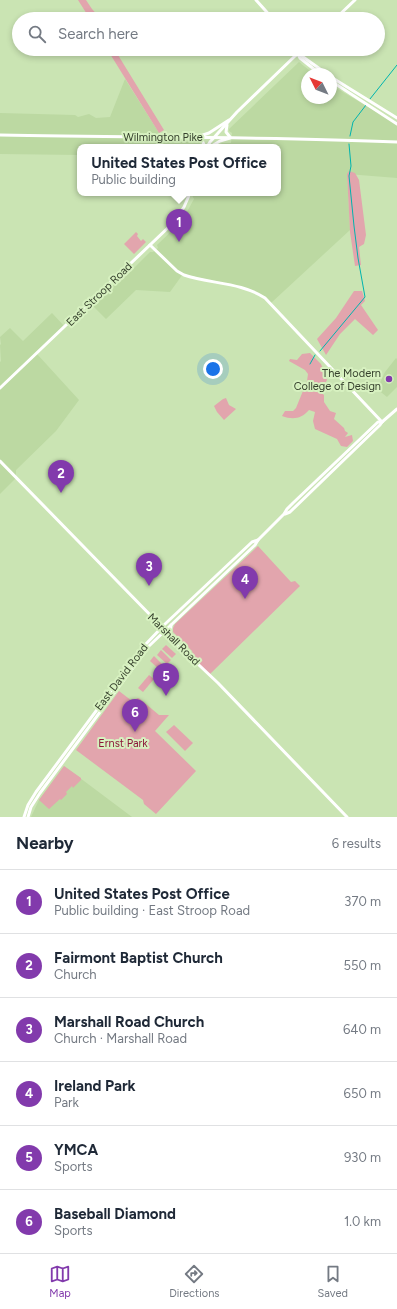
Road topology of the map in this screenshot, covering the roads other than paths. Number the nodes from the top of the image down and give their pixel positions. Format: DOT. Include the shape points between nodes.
graph roads {
  1 [pos="256,0"];
  2 [pos="355,0"];
  3 [pos="266,12"];
  4 [pos="342,12"];
  5 [pos="297,56"];
  6 [pos="300,56"];
  7 [pos="302,56"];
  8 [pos="312,68"];
  9 [pos="319,68"];
  10 [pos="337,81"];
  11 [pos="337,84"];
  12 [pos="368,102"];
  13 [pos="396,118"];
  14 [pos="229,120"];
  15 [pos="393,121"];
  16 [pos="227,124"];
  17 [pos="397,124"];
  18 [pos="0,135"];
  19 [pos="196,137"];
  20 [pos="214,137"];
  21 [pos="230,137"];
  22 [pos="397,142"];
  23 [pos="205,144"];
  24 [pos="209,144"];
  25 [pos="214,144"];
  26 [pos="189,196"];
  27 [pos="150,245"];
  28 [pos="0,388"];
  29 [pos="397,409"];
  30 [pos="382,422"];
  31 [pos="0,460"];
  32 [pos="258,540"];
  33 [pos="172,623"];
  34 [pos="163,629"];
  35 [pos="170,637"];
  36 [pos="103,705"];
  37 [pos="24,817"];
  38 [pos="28,817"];
  39 [pos="347,817"];
  1 -- 3 [label="street"];
  2 -- 4 [label="street"];
  5 -- 14 [label="street"];
  6 -- 8 [label="street"];
  7 -- 9 [label="street"];
  10 -- 12 [label="street"];
  11 -- 12 [label="street"];
  12 -- 13 [label="street"];
  12 -- 15 [label="street"];
  13 -- 15 [label="street"];
  14 -- 16 [label="street"];
  14 -- 19 [label="street" via="209,133"];
  15 -- 17 [label="street"];
  16 -- 20 [label="street"];
  16 -- 21 [label="street" via="226,132"];
  18 -- 19 [label="street, Wilmington Pike"];
  19 -- 20 [label="street, Wilmington Pike"];
  19 -- 23 [label="street"];
  20 -- 21 [label="street, Wilmington Pike"];
  20 -- 24 [label="street"];
  21 -- 22 [label="street, Wilmington Pike"];
  21 -- 25 [label="street"];
  26 -- 27 [label="street, East Stroop Road" via="177,219"];
  27 -- 28 [label="street, East Stroop Road"];
  27 -- 30 [label="street" via="184,275 244,288 265,298"];
  29 -- 30 [label="street, East David Road"];
  30 -- 32 [label="street, East David Road" via="378,422"];
  31 -- 34 [label="street, Marshall Road"];
  32 -- 33 [label="street, East David Road"];
  32 -- 34 [label="street, East David Road" via="252,542"];
  33 -- 34 [label="street, East David Road"];
  33 -- 35 [label="street"];
  34 -- 35 [label="street, Marshall Road"];
  34 -- 36 [label="street, East David Road" via="145,645"];
  35 -- 39 [label="street, Marshall Road" via="231,696"];
  36 -- 37 [label="street, East David Road" via="36,792"];
  36 -- 38 [label="street, East David Road" via="36,798"];
}
